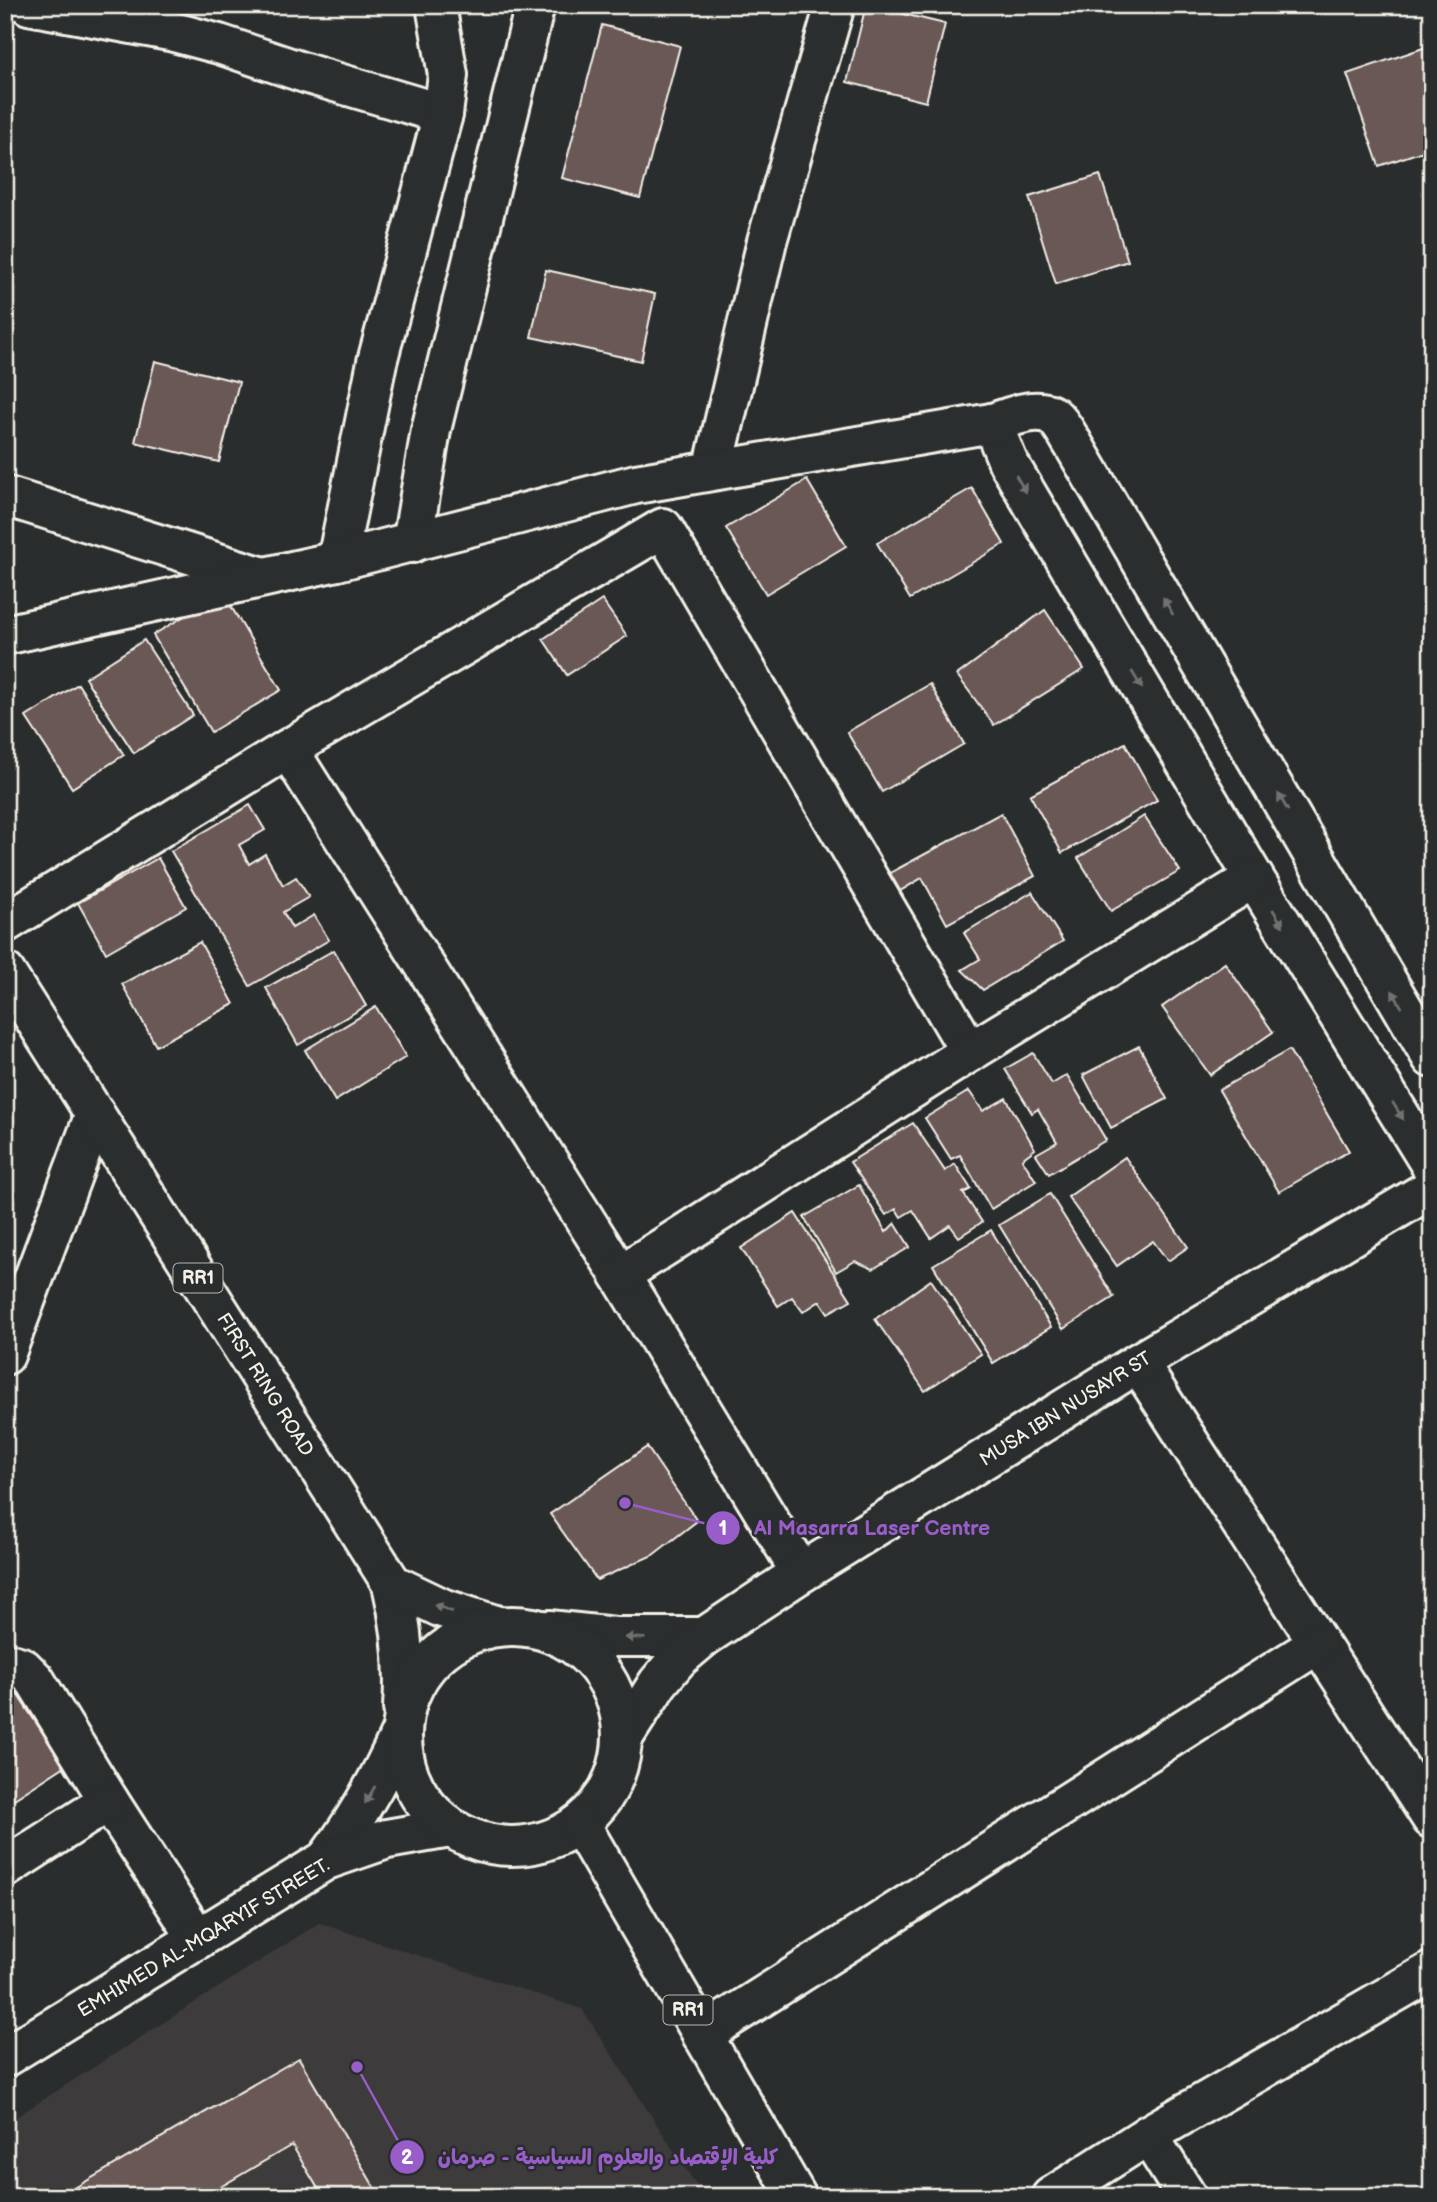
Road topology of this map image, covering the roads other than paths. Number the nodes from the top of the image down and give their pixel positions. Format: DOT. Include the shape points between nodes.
graph roads {
  1 [pos="6,5"];
  2 [pos="29,5"];
  3 [pos="436,5"];
  4 [pos="535,5"];
  5 [pos="835,5"];
  6 [pos="5,11"];
  7 [pos="172,18"];
  8 [pos="443,114"];
  9 [pos="992,423"];
  10 [pos="713,470"];
  11 [pos="636,484"];
  12 [pos="5,496"];
  13 [pos="663,528"];
  14 [pos="412,543"];
  15 [pos="337,561"];
  16 [pos="265,578"];
  17 [pos="5,635"];
  18 [pos="288,749"];
  19 [pos="1254,878"];
  20 [pos="5,923"];
  21 [pos="5,972"];
  22 [pos="970,1052"];
  23 [pos="1432,1058"];
  24 [pos="95,1114"];
  25 [pos="1432,1167"];
  26 [pos="1432,1188"];
  27 [pos="620,1275"];
  28 [pos="5,1355"];
  29 [pos="1138,1363"];
  30 [pos="801,1573"];
  31 [pos="392,1584"];
  32 [pos="496,1625"];
  33 [pos="549,1630"];
  34 [pos="704,1637"];
  35 [pos="1318,1644"];
  36 [pos="5,1662"];
  37 [pos="401,1721"];
  38 [pos="624,1736"];
  39 [pos="109,1801"];
  40 [pos="1432,1819"];
  41 [pos="580,1824"];
  42 [pos="450,1828"];
  43 [pos="326,1860"];
  44 [pos="5,1868"];
  45 [pos="198,1939"];
  46 [pos="1432,1970"];
  47 [pos="702,2035"];
  48 [pos="5,2057"];
  49 [pos="1148,2135"];
  50 [pos="797,2197"];
  51 [pos="1051,2197"];
  52 [pos="1187,2197"];
  1 -- 6 [label="street"];
  2 -- 7 [label="street"];
  3 -- 8 [label="street" via="448,75"];
  4 -- 14 [label="street" via="430,430"];
  5 -- 10 [label="street" via="766,241"];
  7 -- 8 [label="street" via="219,44"];
  8 -- 15 [label="street" via="377,362"];
  9 -- 10 [label="street"];
  9 -- 19 [label="street, one-way" via="1008,462"];
  23 -- 9 [label="street, one-way" via="1060,423 1045,413 1030,412"];
  10 -- 11 [label="street"];
  11 -- 13 [label="street"];
  11 -- 14 [label="street"];
  12 -- 16 [label="street"];
  13 -- 18 [label="street"];
  13 -- 22 [label="street"];
  14 -- 15 [label="street"];
  15 -- 16 [label="street"];
  16 -- 17 [label="street"];
  18 -- 20 [label="street"];
  18 -- 27 [label="street"];
  19 -- 22 [label="street"];
  19 -- 25 [label="street, one-way"];
  21 -- 24 [label="street, FIRST RING ROAD / RR1"];
  22 -- 27 [label="street"];
  24 -- 28 [label="street"];
  24 -- 31 [label="street, FIRST RING ROAD / RR1"];
  26 -- 29 [label="street, MUSA IBN NUSAYR ST"];
  27 -- 30 [label="street"];
  29 -- 30 [label="street, MUSA IBN NUSAYR ST"];
  29 -- 35 [label="street"];
  30 -- 34 [label="street, MUSA IBN NUSAYR ST"];
  32 -- 31 [label="street, one-way" via="442,1608"];
  31 -- 37 [label="street" via="403,1646"];
  32 -- 33 [label="street"];
  32 -- 37 [label="street" via="455,1639 422,1669"];
  34 -- 33 [label="street, one-way" via="615,1637"];
  33 -- 38 [label="street" via="588,1654 615,1692"];
  34 -- 38 [label="street, MUSA IBN NUSAYR ST" via="658,1683"];
  35 -- 40 [label="street"];
  35 -- 47 [label="street"];
  36 -- 39 [label="street" via="22,1667 35,1680"];
  37 -- 42 [label="street" via="405,1771 423,1803"];
  37 -- 43 [label="street, one-way" via="367,1800"];
  38 -- 41 [label="street" via="618,1770 603,1799"];
  39 -- 44 [label="street"];
  39 -- 45 [label="street"];
  41 -- 42 [label="street" via="554,1839 519,1847 483,1843"];
  41 -- 47 [label="street, RR1"];
  42 -- 43 [label="street, EMHIMED AL-MQARYIF STREET." via="387,1839"];
  43 -- 45 [label="street, EMHIMED AL-MQARYIF STREET."];
  45 -- 48 [label="street, EMHIMED AL-MQARYIF STREET."];
  46 -- 49 [label="street"];
  47 -- 50 [label="street, RR1"];
  49 -- 51 [label="street"];
  49 -- 52 [label="street"];
}
